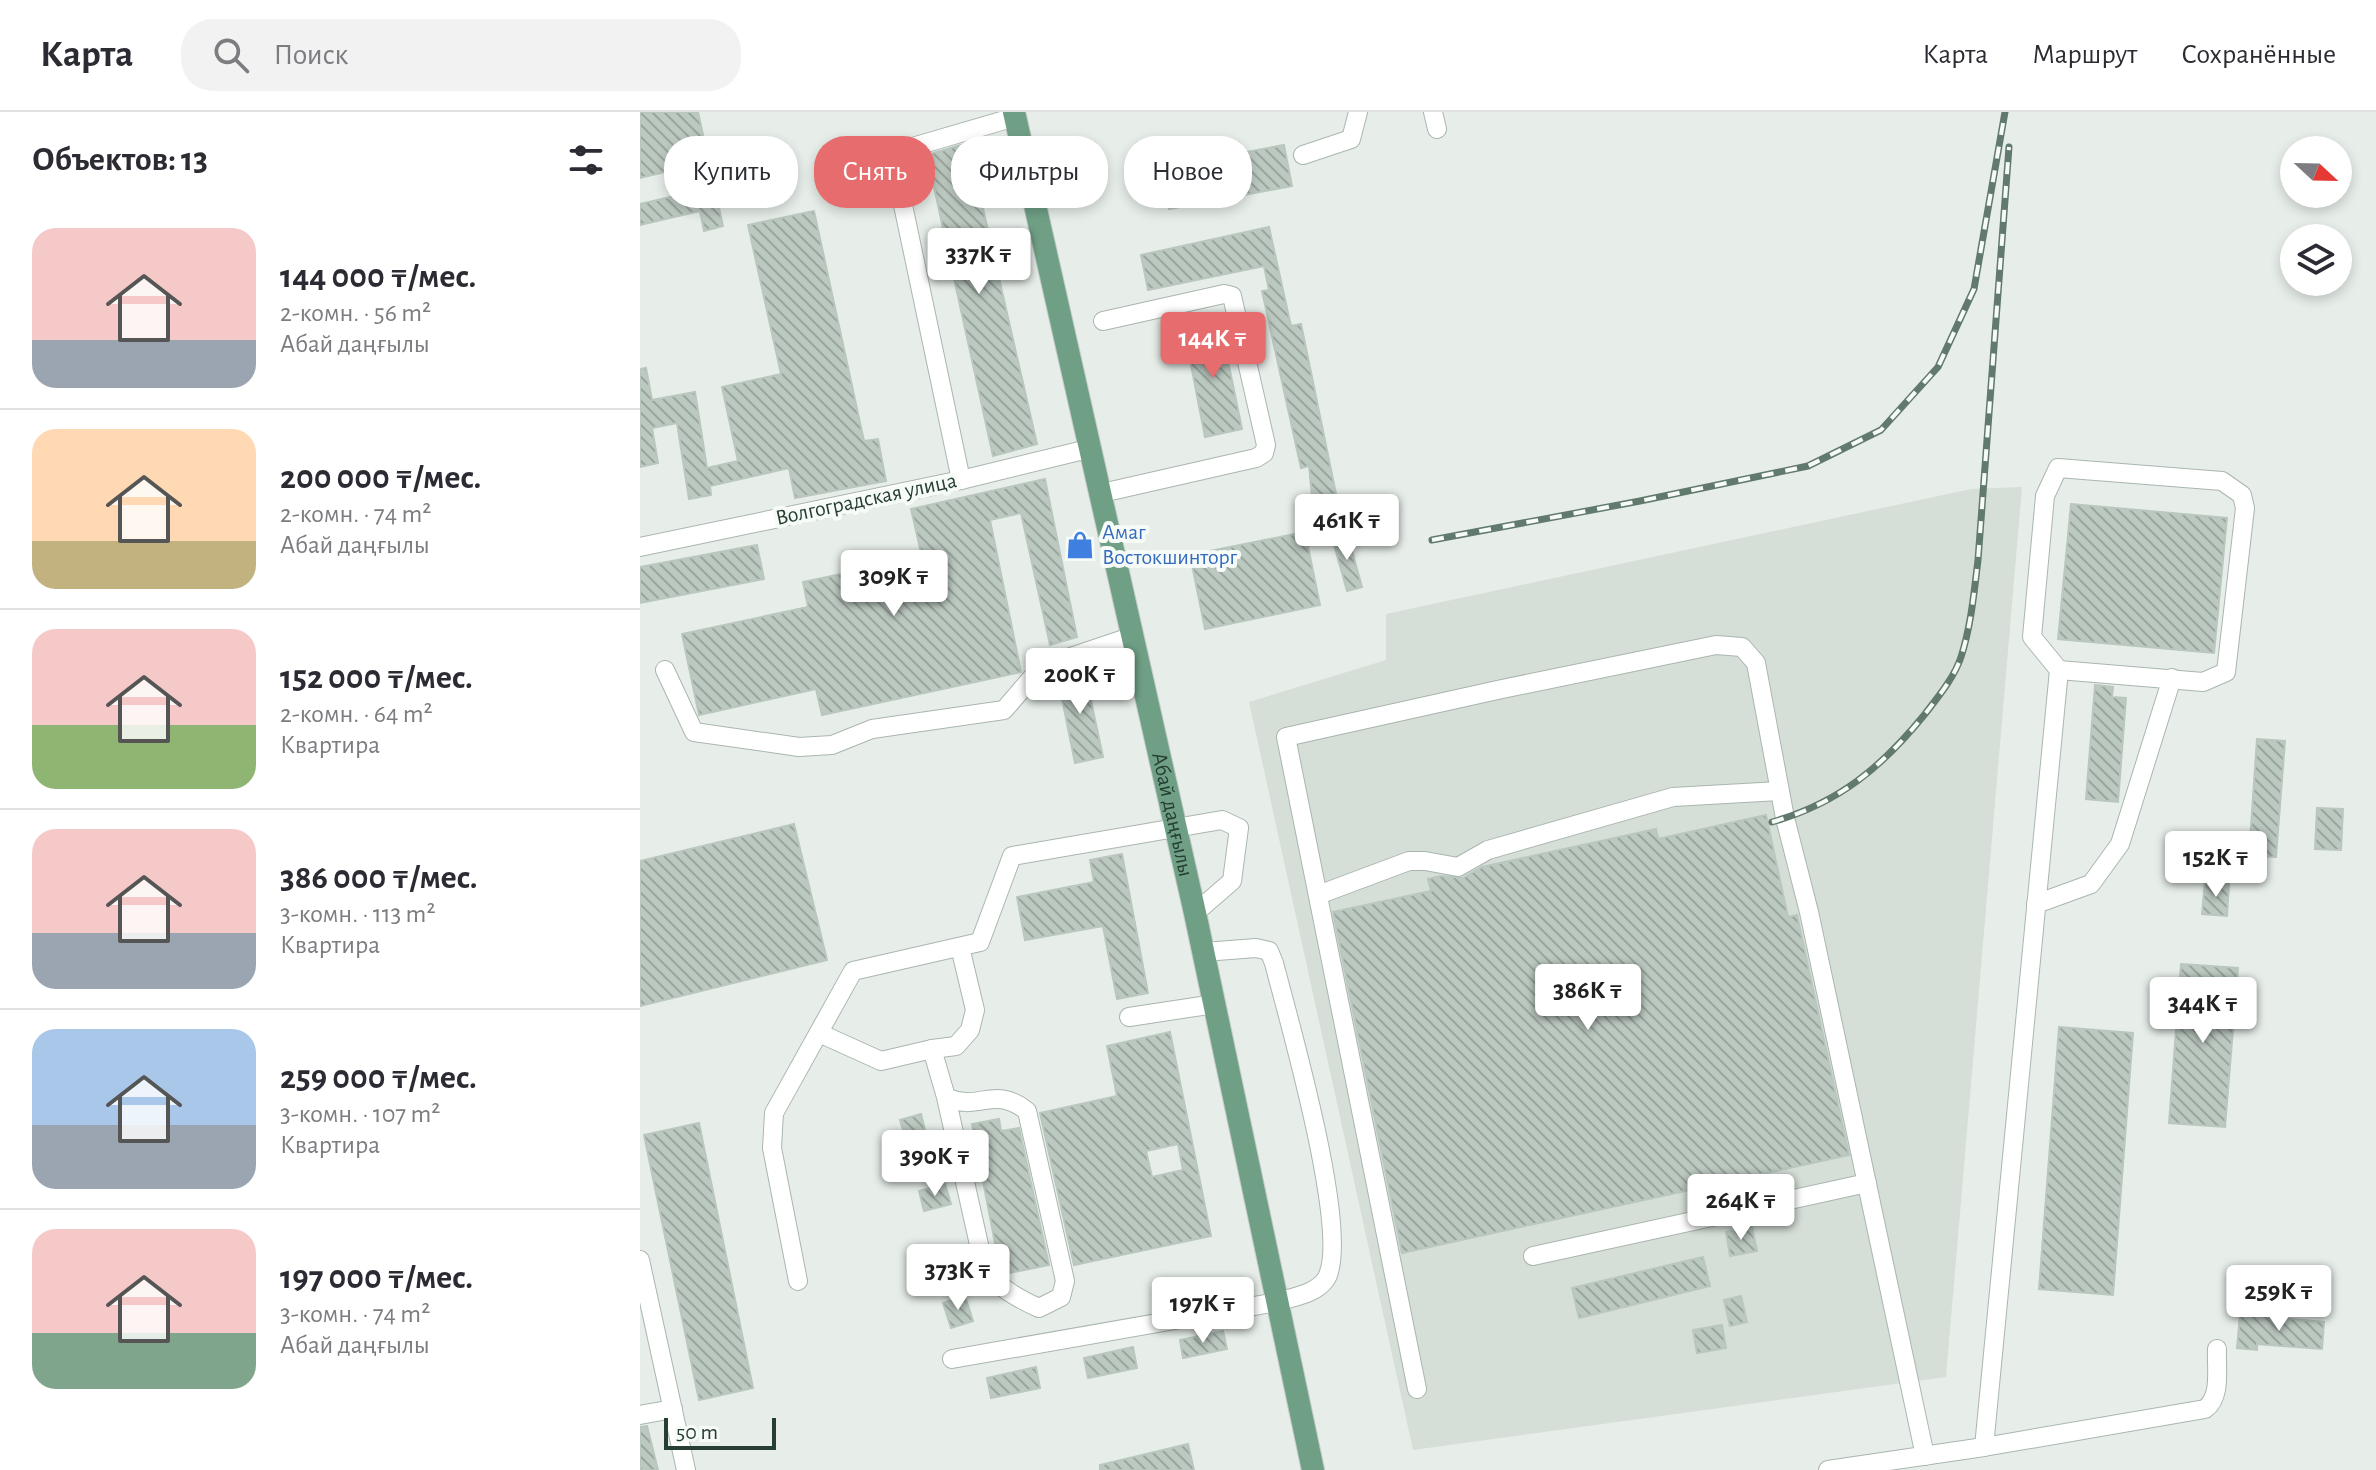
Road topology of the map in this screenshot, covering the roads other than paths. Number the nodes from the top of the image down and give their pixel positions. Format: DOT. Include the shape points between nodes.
graph roads {
  1 [pos="1358,112"];
  2 [pos="1014,114"];
  3 [pos="1303,155"];
  4 [pos="1103,321"];
  5 [pos="1092,448"];
  6 [pos="961,480"];
  7 [pos="1102,493"];
  8 [pos="641,543"];
  9 [pos="1133,636"];
  10 [pos="665,670"];
  11 [pos="2059,670"];
  12 [pos="2172,678"];
  13 [pos="1779,791"];
  14 [pos="1174,827"];
  15 [pos="1318,895"];
  16 [pos="2036,904"];
  17 [pos="1195,913"];
  18 [pos="960,947"];
  19 [pos="1204,952"];
  20 [pos="1215,1004"];
  21 [pos="1129,1017"];
  22 [pos="819,1033"];
  23 [pos="932,1049"];
  24 [pos="946,1097"];
  25 [pos="1867,1183"];
  26 [pos="1533,1256"];
  27 [pos="640,1260"];
  28 [pos="798,1281"];
  29 [pos="1277,1302"];
  30 [pos="2217,1349"];
  31 [pos="952,1359"];
  32 [pos="1417,1389"];
  33 [pos="673,1409"];
  34 [pos="640,1415"];
  35 [pos="1984,1447"];
  36 [pos="1925,1456"];
  37 [pos="686,1470"];
  38 [pos="1313,1470"];
  39 [pos="1828,1470"];
  1 -- 3 [label="street" via="1351,139"];
  2 -- 5 [label="main road, Абай даңғылы"];
  2 -- 6 [label="street" via="892,153"];
  4 -- 7 [label="street" via="1232,296 1266,445 1256,458"];
  5 -- 6 [label="street, Волгоградская улица"];
  5 -- 7 [label="main road, Абай даңғылы"];
  6 -- 8 [label="street, Волгоградская улица"];
  7 -- 9 [label="main road, Абай даңғылы"];
  9 -- 10 [label="street" via="1041,667 1004,710 872,729 832,745 799,747 694,732"];
  9 -- 14 [label="main road, Абай даңғылы"];
  11 -- 12 [label="street"];
  11 -- 12 [label="street" via="2032,637 2045,496 2058,468 2222,481 2242,495 2245,508 2226,672 2203,682"];
  11 -- 16 [label="street"];
  12 -- 16 [label="street" via="2120,844 2091,884"];
  13 -- 15 [label="street" via="1673,797 1488,850 1458,867 1409,861"];
  13 -- 15 [label="street" via="1756,663 1742,647 1716,645 1302,733 1286,737"];
  13 -- 25 [label="street"];
  14 -- 17 [label="main road, Абай даңғылы"];
  14 -- 17 [label="street" via="1222,820 1239,828 1232,881"];
  14 -- 18 [label="street" via="1012,856 980,942"];
  15 -- 32 [label="street"];
  16 -- 35 [label="street"];
  17 -- 19 [label="main road, Абай даңғылы"];
  18 -- 22 [label="street" via="853,971"];
  18 -- 23 [label="street" via="975,1010 970,1030 956,1046"];
  19 -- 20 [label="main road, Абай даңғылы"];
  19 -- 29 [label="street" via="1269,951 1323,1158 1334,1260 1317,1289"];
  20 -- 21 [label="street"];
  20 -- 29 [label="main road, Абай даңғылы"];
  22 -- 23 [label="street" via="881,1061"];
  22 -- 28 [label="street" via="774,1113 772,1148"];
  23 -- 24 [label="street"];
  24 -- 24 [label="street" via="967,1104 1000,1097 1027,1111 1065,1281 1061,1297 1050,1305 1039,1308 988,1276"];
  25 -- 26 [label="street"];
  25 -- 36 [label="street"];
  27 -- 33 [label="street"];
  29 -- 31 [label="street"];
  29 -- 38 [label="main road, Абай даңғылы"];
  30 -- 35 [label="street" via="2216,1394 2205,1409"];
  33 -- 34 [label="street"];
  33 -- 37 [label="street"];
  35 -- 36 [label="street"];
  36 -- 39 [label="street"];
}
